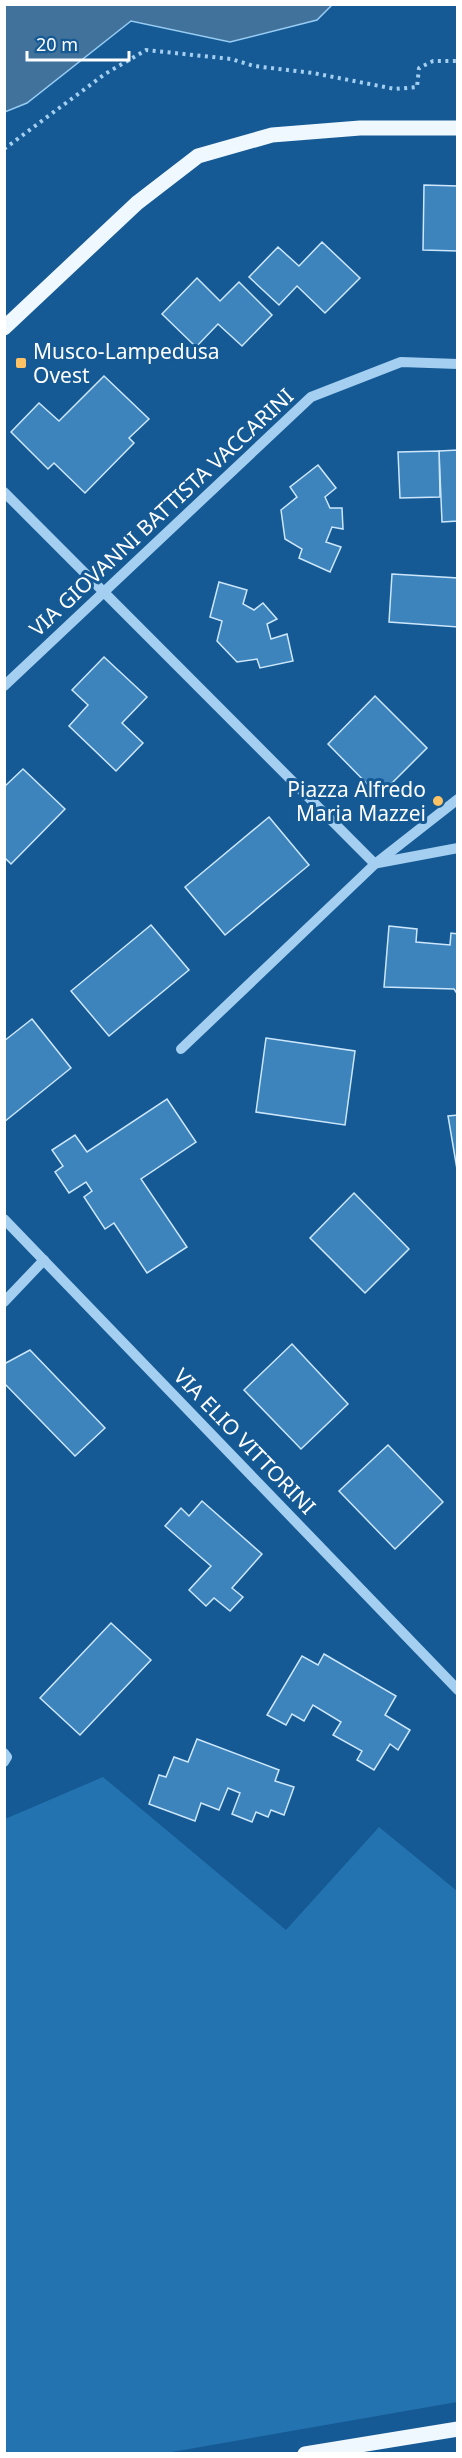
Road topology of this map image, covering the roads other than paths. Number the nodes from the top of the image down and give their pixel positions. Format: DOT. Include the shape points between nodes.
graph roads {
  1 [pos="458,128"];
  2 [pos="4,328"];
  3 [pos="458,364"];
  4 [pos="4,492"];
  5 [pos="104,592"];
  6 [pos="4,686"];
  7 [pos="458,799"];
  8 [pos="458,849"];
  9 [pos="375,864"];
  10 [pos="181,1049"];
  11 [pos="4,1219"];
  12 [pos="44,1260"];
  13 [pos="4,1302"];
  14 [pos="458,1690"];
  15 [pos="4,1753"];
  16 [pos="4,1762"];
  17 [pos="458,2429"];
  18 [pos="305,2454"];
  1 -- 2 [label="main road" via="360,128 272,135 198,156 137,203"];
  3 -- 5 [label="street, VIA GIOVANNI BATTISTA VACCARINI" via="401,362 311,397"];
  4 -- 5 [label="street"];
  5 -- 6 [label="street, VIA GIOVANNI BATTISTA VACCARINI"];
  5 -- 9 [label="street"];
  7 -- 9 [label="street"];
  8 -- 9 [label="street"];
  9 -- 10 [label="street"];
  11 -- 12 [label="street, VIA ELIO VITTORINI"];
  12 -- 13 [label="street"];
  12 -- 14 [label="street, VIA ELIO VITTORINI"];
  15 -- 16 [label="street"];
  17 -- 18 [label="main road"];
}
